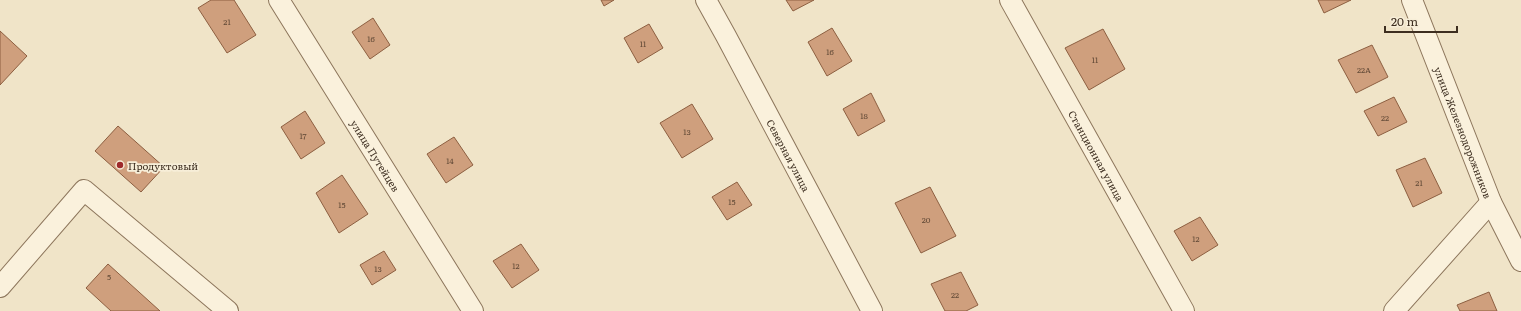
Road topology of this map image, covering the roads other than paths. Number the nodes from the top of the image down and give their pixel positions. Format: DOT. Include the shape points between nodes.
graph roads {
  1 [pos="279,0"];
  2 [pos="706,0"];
  3 [pos="1010,0"];
  4 [pos="1412,0"];
  5 [pos="1492,202"];
  6 [pos="1521,261"];
  7 [pos="0,287"];
  8 [pos="228,311"];
  9 [pos="473,311"];
  10 [pos="872,311"];
  11 [pos="1184,311"];
  12 [pos="1394,311"];
  1 -- 9 [label="street, улица Путейцев"];
  2 -- 10 [label="street, Северная улица"];
  3 -- 11 [label="street, Станционная улица"];
  4 -- 5 [label="street, улица Железнодорожников"];
  5 -- 6 [label="street, улица Железнодорожников"];
  5 -- 12 [label="street"];
  7 -- 8 [label="street" via="84,190"];
}
